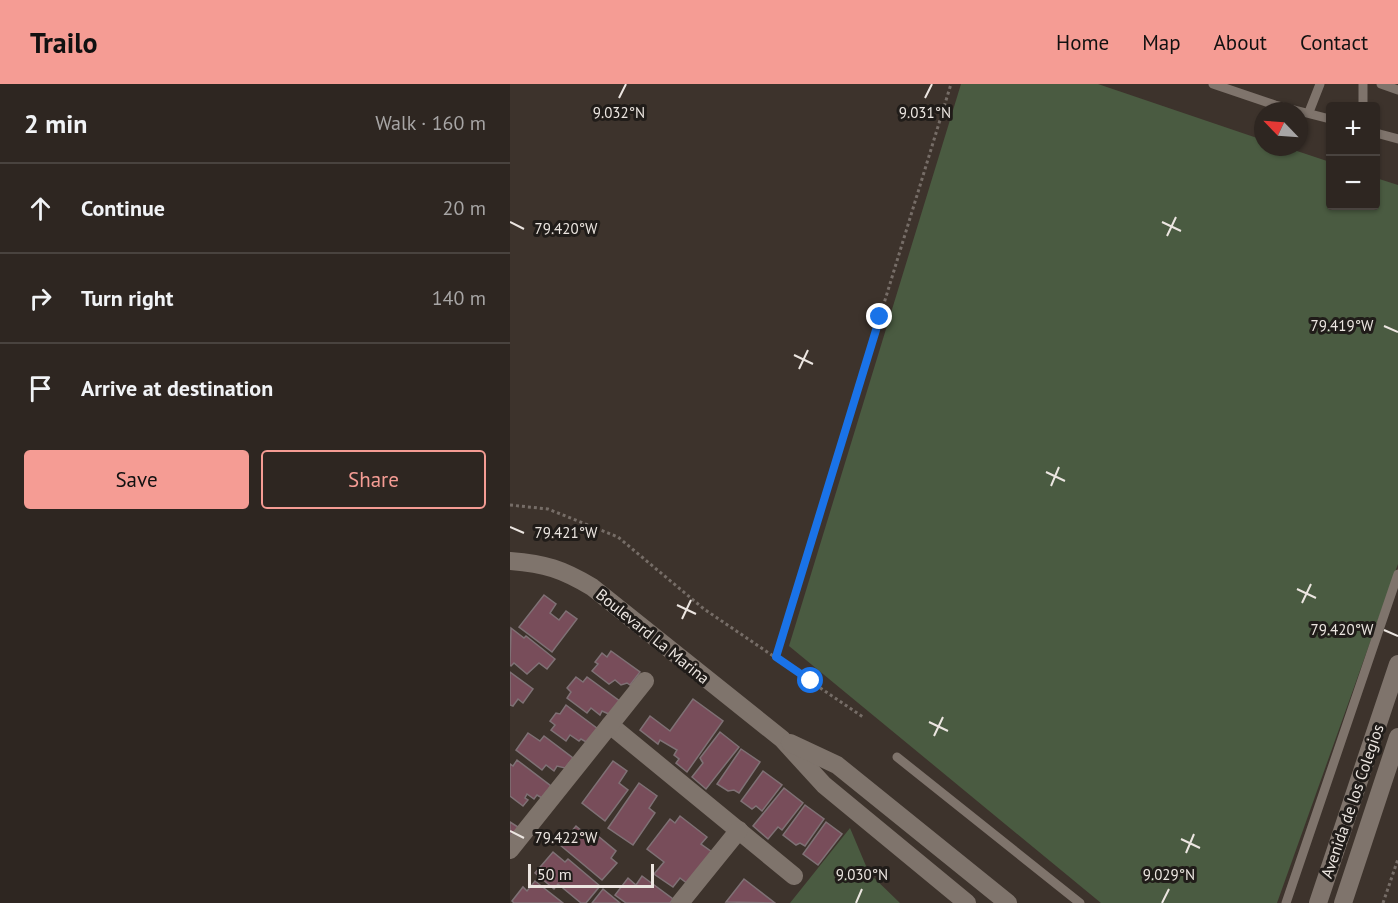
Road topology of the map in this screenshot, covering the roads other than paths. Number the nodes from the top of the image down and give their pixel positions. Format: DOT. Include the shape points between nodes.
graph roads {
  1 [pos="1213,84"];
  2 [pos="1320,84"];
  3 [pos="1363,84"];
  4 [pos="1381,84"];
  5 [pos="1398,90"];
  6 [pos="1363,102"];
  7 [pos="1309,112"];
  8 [pos="1326,117"];
  9 [pos="1380,134"];
  10 [pos="1398,139"];
  11 [pos="510,561"];
  12 [pos="1398,574"];
  13 [pos="1398,664"];
  14 [pos="645,681"];
  15 [pos="610,725"];
  16 [pos="1398,737"];
  17 [pos="782,739"];
  18 [pos="897,757"];
  19 [pos="740,830"];
  20 [pos="510,850"];
  21 [pos="794,876"];
  22 [pos="680,903"];
  23 [pos="967,903"];
  24 [pos="1008,903"];
  25 [pos="1080,903"];
  26 [pos="1286,903"];
  27 [pos="1318,903"];
  28 [pos="1343,903"];
  1 -- 7 [label="lane"];
  2 -- 7 [label="lane"];
  3 -- 6 [label="lane"];
  4 -- 5 [label="lane"];
  7 -- 8 [label="lane"];
  9 -- 10 [label="lane"];
  11 -- 17 [label="street, Boulevard La Marina" via="565,571 592,587"];
  12 -- 26 [label="lane"];
  13 -- 27 [label="street, Avenida de los Colegios"];
  14 -- 15 [label="street"];
  15 -- 19 [label="street"];
  15 -- 20 [label="street"];
  16 -- 28 [label="street, Avenida de los Colegios"];
  17 -- 23 [label="street, Boulevard La Marina" via="824,785"];
  17 -- 24 [label="street, Boulevard La Marina" via="837,765"];
  18 -- 25 [label="lane"];
  19 -- 21 [label="street"];
  19 -- 22 [label="street"];
}
